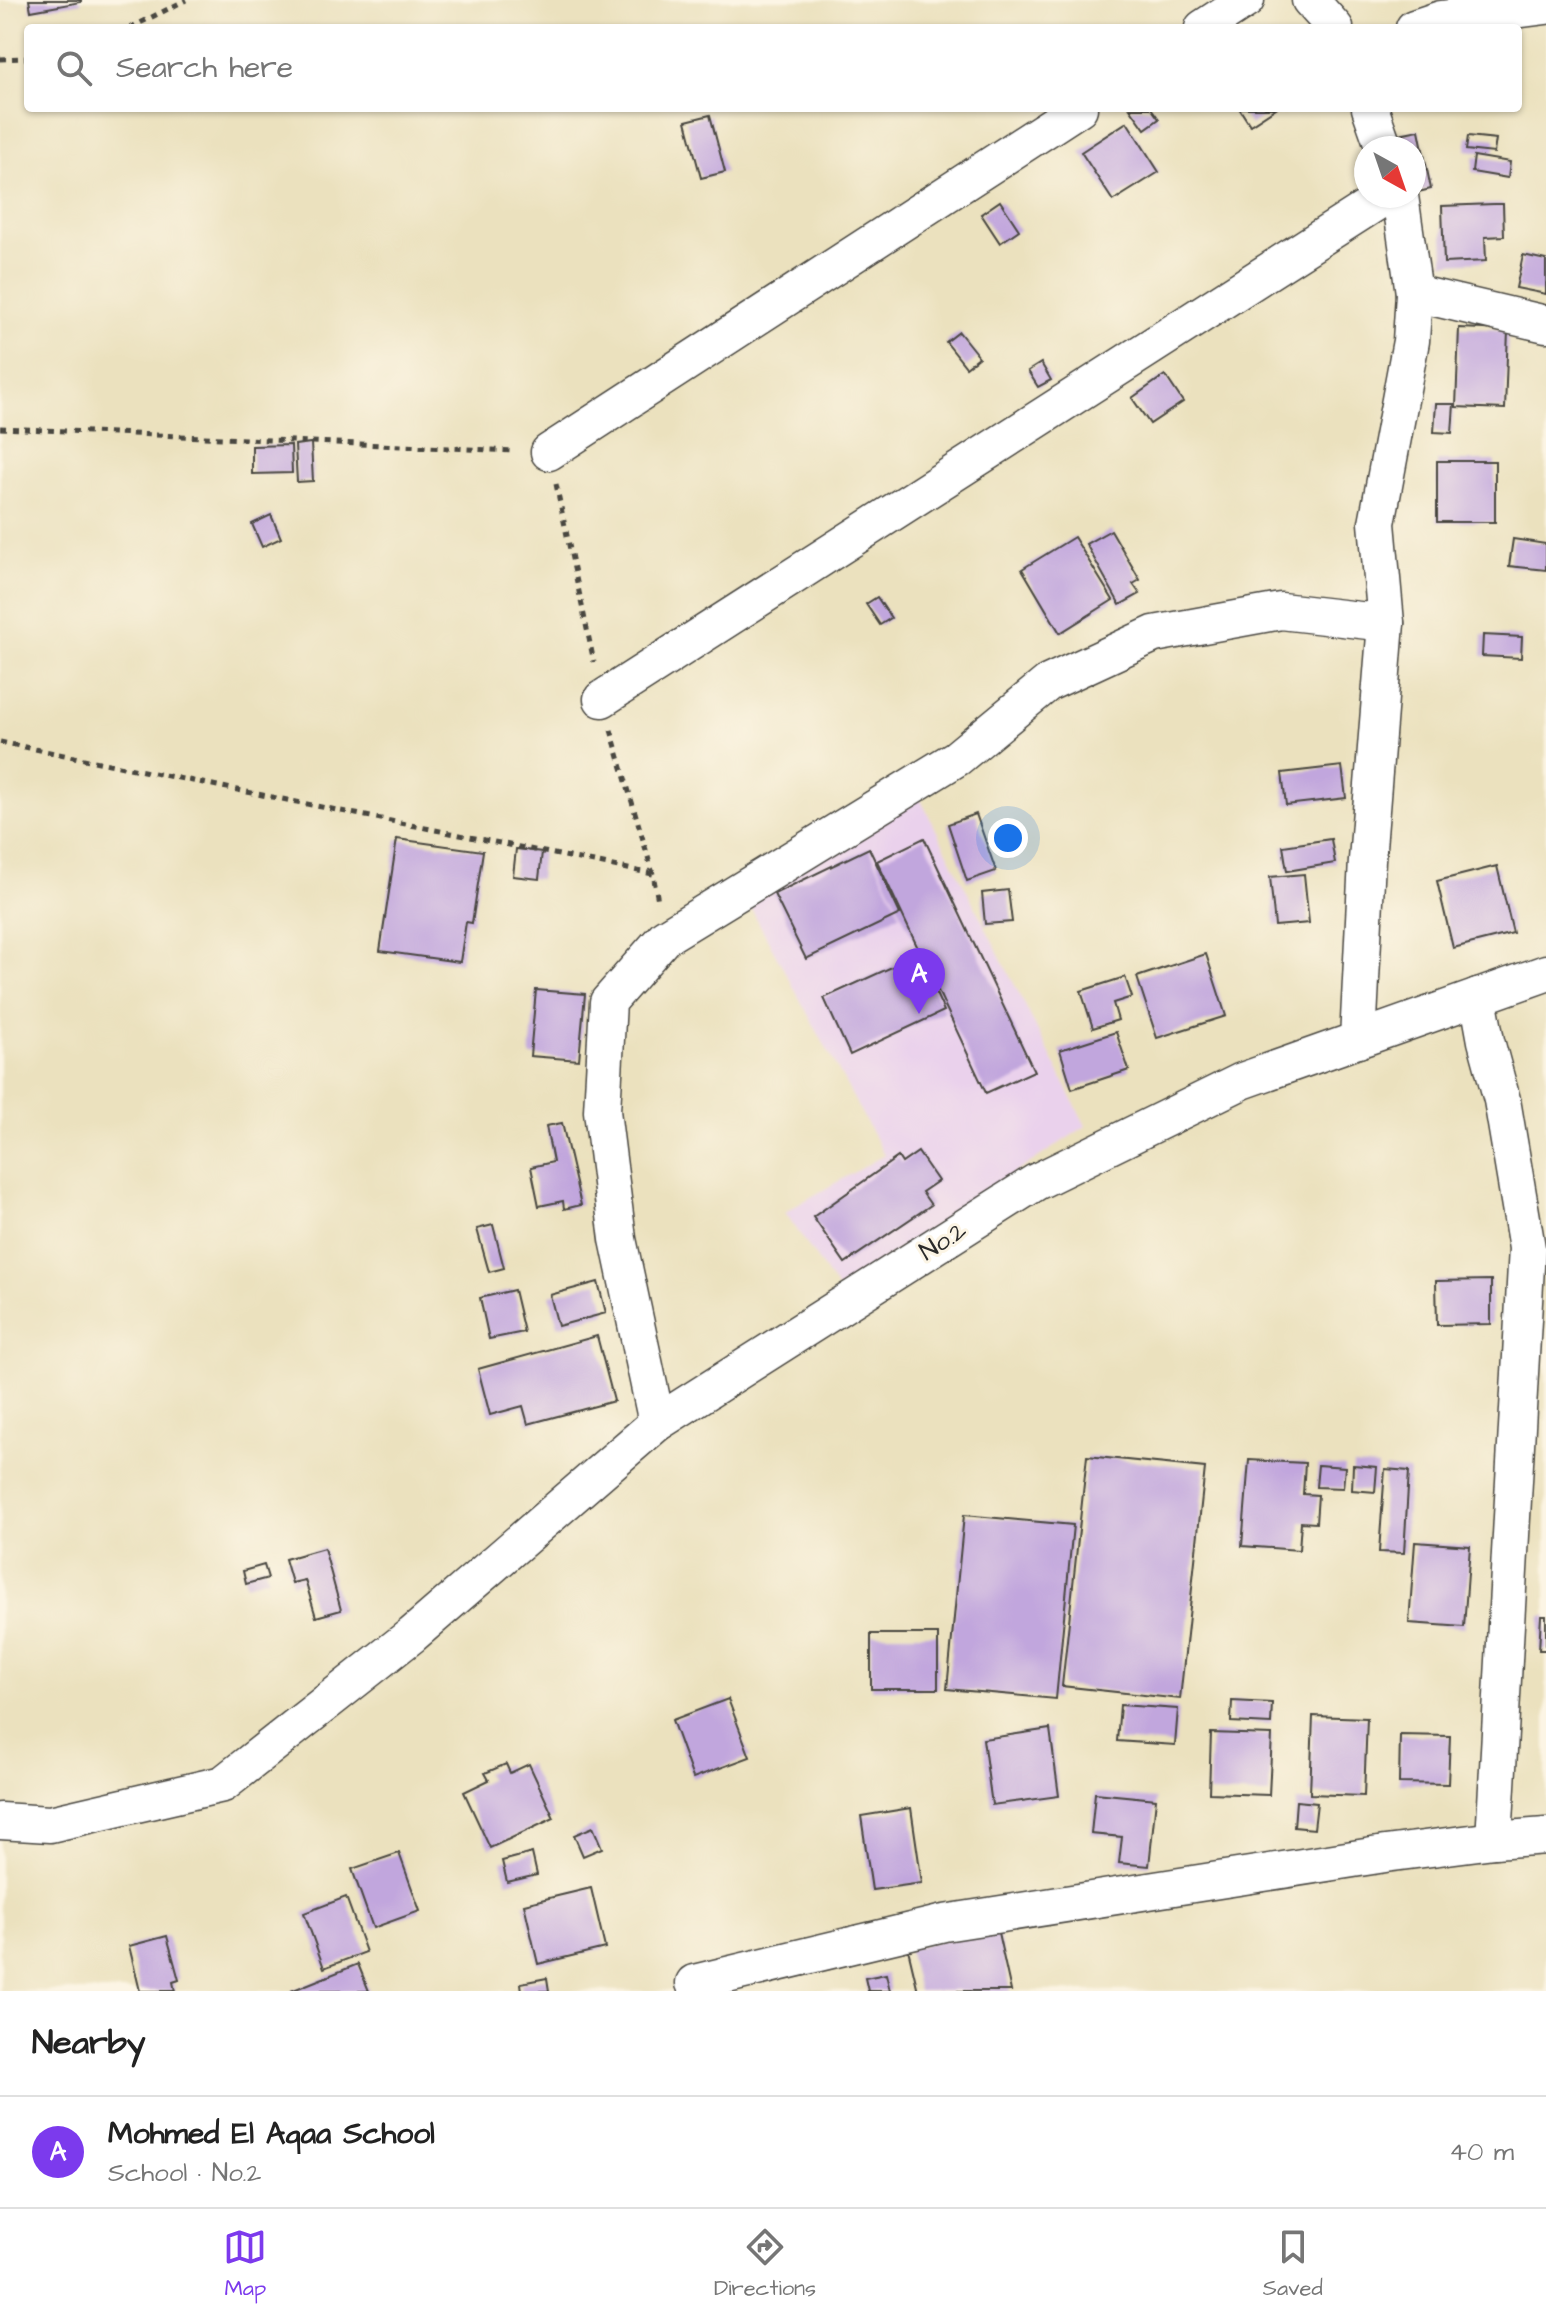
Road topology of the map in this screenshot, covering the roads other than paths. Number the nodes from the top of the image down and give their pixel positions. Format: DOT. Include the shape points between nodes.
graph roads {
  1 [pos="1246,0"];
  2 [pos="1310,0"];
  3 [pos="1546,6"];
  4 [pos="1209,24"];
  5 [pos="1331,24"];
  6 [pos="1426,24"];
  7 [pos="1073,112"];
  8 [pos="1371,112"];
  9 [pos="1380,136"];
  10 [pos="1367,208"];
  11 [pos="1402,208"];
  12 [pos="1414,293"];
  13 [pos="1546,324"];
  14 [pos="549,452"];
  15 [pos="1386,623"];
  16 [pos="602,699"];
  17 [pos="1546,973"];
  18 [pos="1478,997"];
  19 [pos="1358,1040"];
  20 [pos="657,1423"];
  21 [pos="0,1821"];
  22 [pos="1546,1836"];
  23 [pos="1494,1840"];
  24 [pos="698,1991"];
  1 -- 4 [label="street"];
  2 -- 5 [label="street"];
  3 -- 6 [label="street"];
  7 -- 14 [label="street"];
  8 -- 9 [label="street"];
  10 -- 16 [label="street"];
  11 -- 12 [label="street"];
  12 -- 13 [label="street"];
  12 -- 15 [label="street" via="1411,341 1377,523"];
  15 -- 19 [label="street"];
  15 -- 20 [label="street" via="1281,611 1154,634 1048,683 957,758 665,937 608,1002 602,1111 618,1239"];
  17 -- 18 [label="street, No.2"];
  18 -- 19 [label="street, No.2"];
  18 -- 23 [label="street" via="1527,1248"];
  19 -- 20 [label="street, No.2" via="1242,1081 1036,1182"];
  20 -- 21 [label="street, No.2" via="412,1635 223,1784 50,1824"];
  22 -- 23 [label="street"];
  23 -- 24 [label="street" via="944,1923 694,1983"];
}
